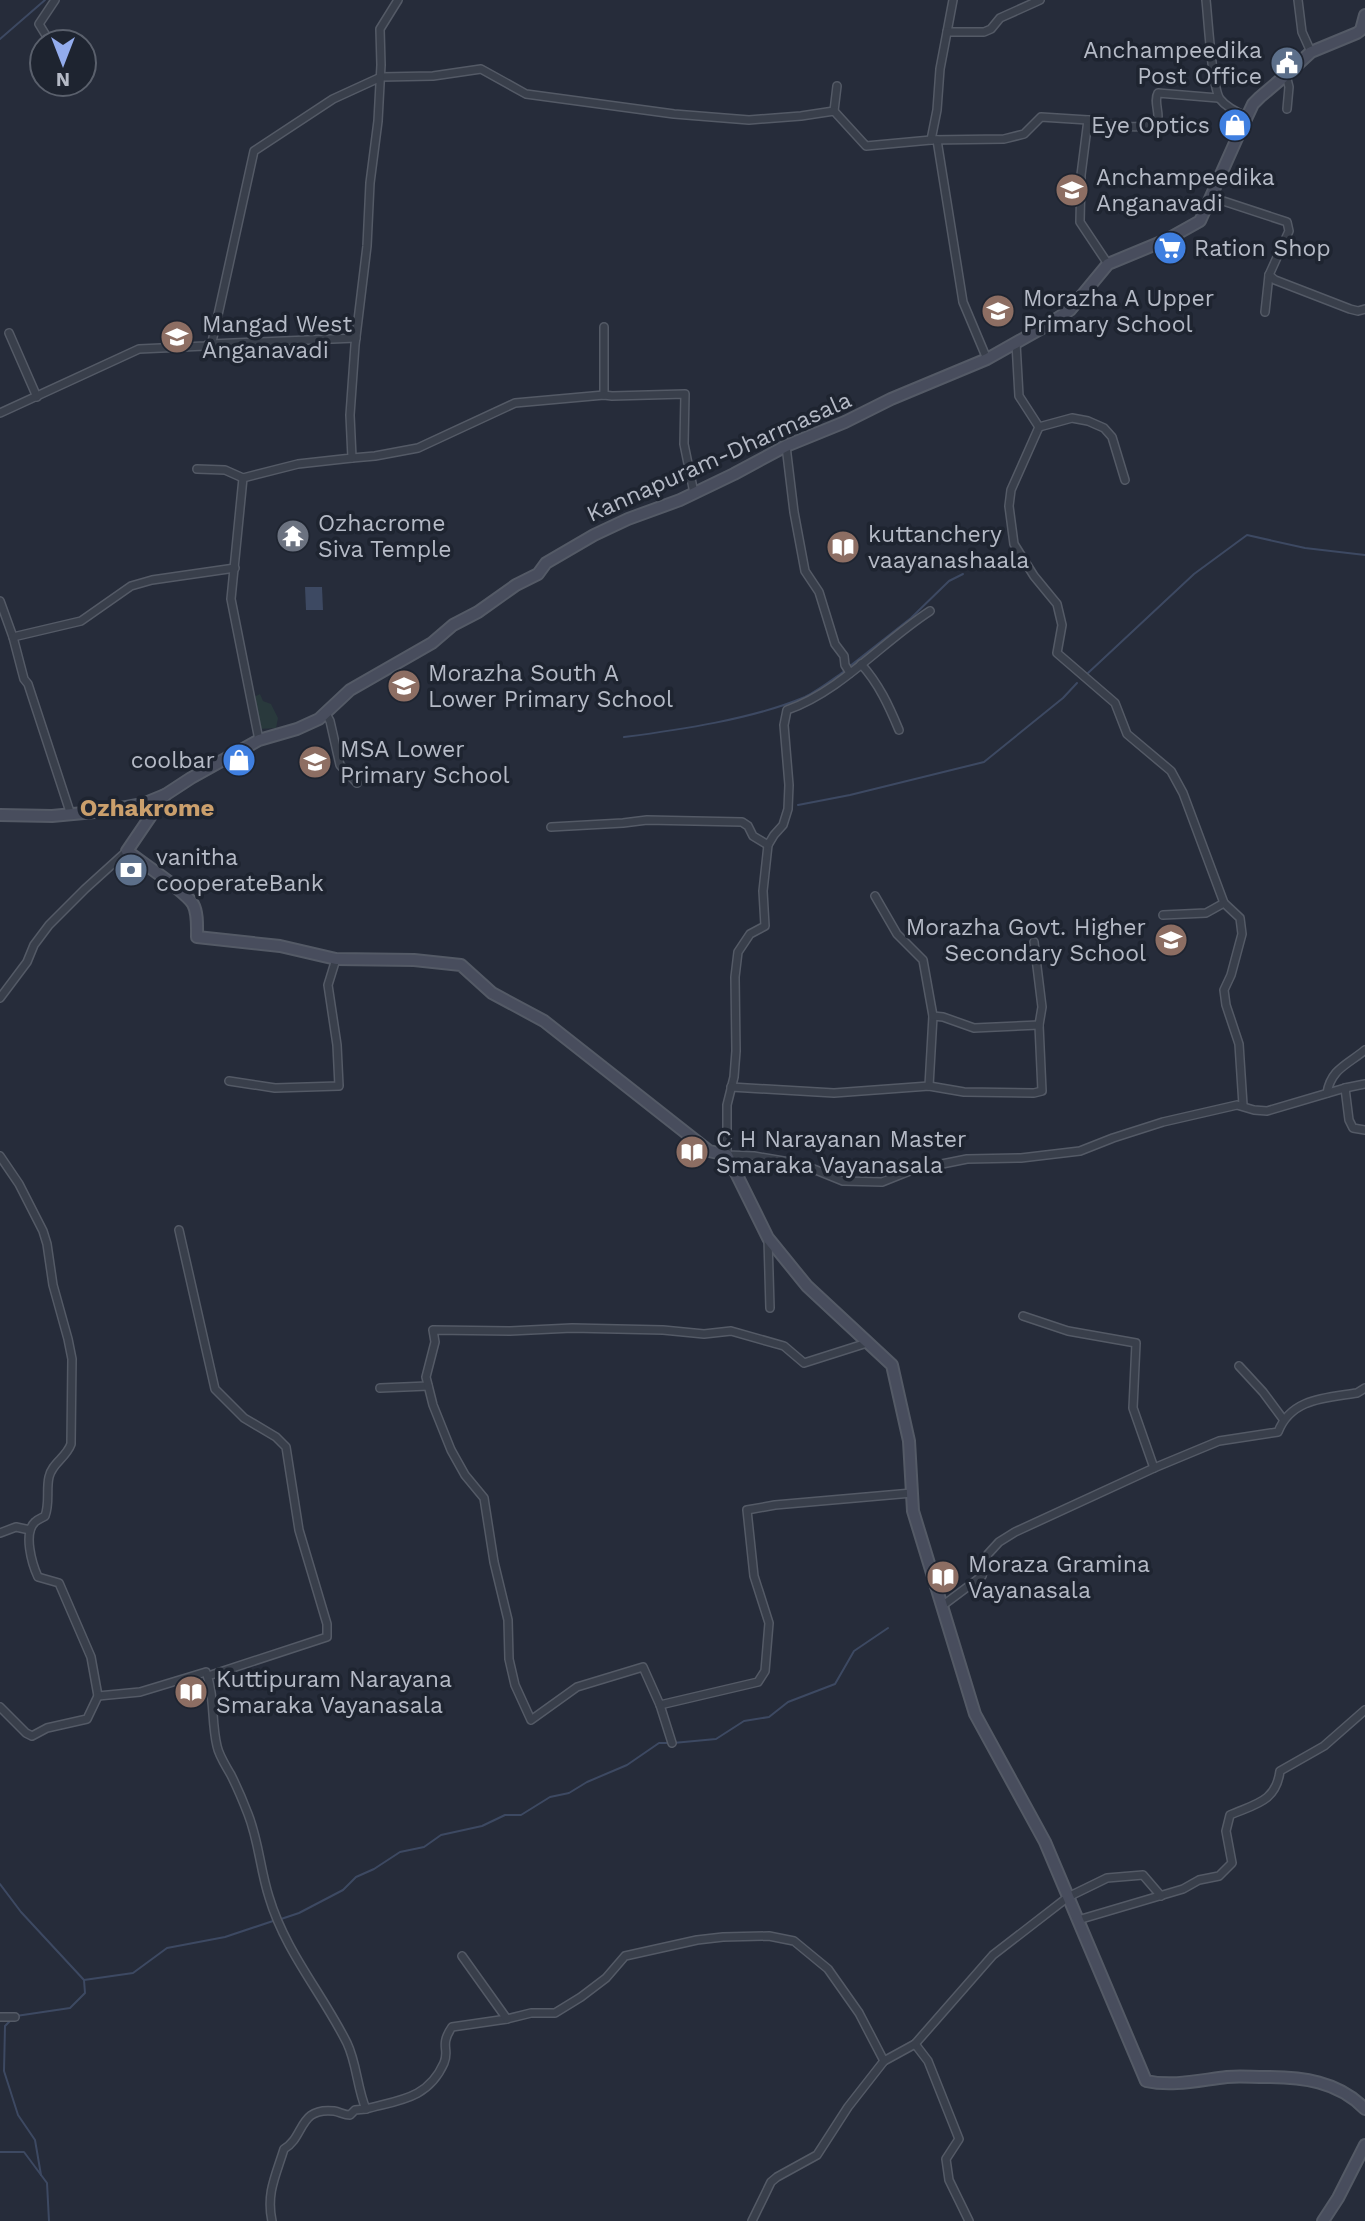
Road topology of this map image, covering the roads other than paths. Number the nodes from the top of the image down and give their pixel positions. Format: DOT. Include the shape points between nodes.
graph roads {
  1 [pos="55,0"];
  2 [pos="398,0"];
  3 [pos="953,0"];
  4 [pos="1040,0"];
  5 [pos="1206,0"];
  6 [pos="1298,0"];
  7 [pos="1365,15"];
  8 [pos="41,28"];
  9 [pos="947,32"];
  10 [pos="1311,52"];
  11 [pos="1286,75"];
  12 [pos="381,77"];
  13 [pos="836,86"];
  14 [pos="1219,98"];
  15 [pos="1287,109"];
  16 [pos="834,111"];
  17 [pos="1248,117"];
  18 [pos="1088,120"];
  19 [pos="934,140"];
  20 [pos="1211,197"];
  21 [pos="1108,264"];
  22 [pos="1269,275"];
  23 [pos="1365,309"];
  24 [pos="1265,312"];
  25 [pos="604,327"];
  26 [pos="9,333"];
  27 [pos="356,338"];
  28 [pos="1016,343"];
  29 [pos="208,344"];
  30 [pos="987,359"];
  31 [pos="604,395"];
  32 [pos="37,397"];
  33 [pos="0,413"];
  34 [pos="1039,427"];
  35 [pos="786,446"];
  36 [pos="352,458"];
  37 [pos="197,469"];
  38 [pos="243,478"];
  39 [pos="1125,480"];
  40 [pos="694,493"];
  41 [pos="235,568"];
  42 [pos="0,601"];
  43 [pos="930,611"];
  44 [pos="13,637"];
  45 [pos="861,664"];
  46 [pos="850,673"];
  47 [pos="325,712"];
  48 [pos="899,730"];
  49 [pos="259,740"];
  50 [pos="357,783"];
  51 [pos="165,796"];
  52 [pos="0,815"];
  53 [pos="71,815"];
  54 [pos="551,827"];
  55 [pos="768,845"];
  56 [pos="127,851"];
  57 [pos="875,896"];
  58 [pos="1224,903"];
  59 [pos="1163,915"];
  60 [pos="1034,942"];
  61 [pos="336,959"];
  62 [pos="0,998"];
  63 [pos="933,1016"];
  64 [pos="1039,1025"];
  65 [pos="1365,1051"];
  66 [pos="229,1081"];
  67 [pos="1365,1084"];
  68 [pos="929,1086"];
  69 [pos="732,1087"];
  70 [pos="1345,1088"];
  71 [pos="1328,1093"];
  72 [pos="1243,1105"];
  73 [pos="1365,1130"];
  74 [pos="727,1155"];
  75 [pos="0,1156"];
  76 [pos="179,1230"];
  77 [pos="768,1238"];
  78 [pos="770,1308"];
  79 [pos="1023,1316"];
  80 [pos="867,1343"];
  81 [pos="1239,1366"];
  82 [pos="428,1386"];
  83 [pos="380,1388"];
  84 [pos="1365,1388"];
  85 [pos="1283,1419"];
  86 [pos="1154,1468"];
  87 [pos="912,1493"];
  88 [pos="30,1530"];
  89 [pos="0,1533"];
  90 [pos="942,1606"];
  91 [pos="208,1676"];
  92 [pos="98,1696"];
  93 [pos="660,1705"];
  94 [pos="0,1707"];
  95 [pos="1365,1710"];
  96 [pos="672,1742"];
  97 [pos="1161,1896"];
  98 [pos="1068,1897"];
  99 [pos="1078,1920"];
  100 [pos="463,1956"];
  101 [pos="0,2017"];
  102 [pos="15,2017"];
  103 [pos="507,2019"];
  104 [pos="915,2044"];
  105 [pos="884,2062"];
  106 [pos="366,2109"];
  107 [pos="1365,2109"];
  108 [pos="1365,2144"];
  109 [pos="272,2221"];
  110 [pos="752,2221"];
  111 [pos="969,2221"];
  112 [pos="1324,2221"];
  1 -- 8 [label="street" via="39,24"];
  2 -- 12 [label="street" via="380,29"];
  3 -- 9 [label="street"];
  4 -- 9 [label="street" via="984,32"];
  5 -- 14 [label="street"];
  6 -- 10 [label="street" via="1302,32"];
  7 -- 10 [label="main road, Kannapuram-Dharmasala" via="1357,33"];
  9 -- 19 [label="street"];
  10 -- 11 [label="main road, Kannapuram-Dharmasala"];
  11 -- 15 [label="street"];
  11 -- 17 [label="main road, Kannapuram-Dharmasala" via="1259,97"];
  12 -- 16 [label="street" via="481,69 526,94 674,114 749,120"];
  12 -- 27 [label="street"];
  12 -- 29 [label="street" via="333,99 254,151"];
  13 -- 16 [label="street"];
  14 -- 17 [label="street"];
  14 -- 18 [label="street" via="1158,93 1159,119 1153,126"];
  16 -- 19 [label="street" via="866,146"];
  17 -- 20 [label="main road, Kannapuram-Dharmasala"];
  18 -- 19 [label="street" via="1048,116 1024,134 1004,139"];
  18 -- 21 [label="street" via="1080,222"];
  19 -- 30 [label="street" via="963,302"];
  20 -- 21 [label="main road, Kannapuram-Dharmasala" via="1200,220"];
  20 -- 22 [label="street" via="1287,222 1289,231"];
  21 -- 28 [label="main road, Kannapuram-Dharmasala" via="1070,310"];
  22 -- 23 [label="street" via="1350,309"];
  22 -- 24 [label="street"];
  25 -- 31 [label="street"];
  26 -- 32 [label="street"];
  27 -- 29 [label="street"];
  27 -- 36 [label="street"];
  28 -- 30 [label="main road, Kannapuram-Dharmasala"];
  28 -- 34 [label="street" via="1019,396"];
  29 -- 32 [label="street" via="139,349"];
  30 -- 35 [label="main road, Kannapuram-Dharmasala"];
  31 -- 36 [label="street" via="515,402 418,448"];
  31 -- 40 [label="street" via="685,394 684,444"];
  32 -- 33 [label="street"];
  34 -- 39 [label="street" via="1072,418 1104,428 1112,437"];
  34 -- 58 [label="street" via="1011,489 1014,544 1056,604 1062,625 1057,653 1115,703 1127,734 1171,771"];
  35 -- 40 [label="main road, Kannapuram-Dharmasala"];
  35 -- 46 [label="street" via="805,571 819,592 835,644"];
  36 -- 38 [label="street" via="298,464"];
  37 -- 38 [label="street" via="225,470"];
  38 -- 41 [label="street"];
  40 -- 47 [label="main road, Kannapuram-Dharmasala" via="628,519 546,563 538,574 350,690"];
  41 -- 44 [label="street" via="131,586 81,621"];
  41 -- 49 [label="street" via="231,600"];
  42 -- 44 [label="street"];
  43 -- 45 [label="street"];
  44 -- 53 [label="street"];
  45 -- 46 [label="street"];
  45 -- 48 [label="street" via="886,700"];
  46 -- 55 [label="street" via="787,710 788,809"];
  47 -- 49 [label="main road, Kannapuram-Dharmasala" via="297,729"];
  47 -- 50 [label="street" via="340,765"];
  49 -- 51 [label="main road, Kannapuram-Dharmasala"];
  51 -- 53 [label="main road, Kannapuram-Dharmasala"];
  51 -- 56 [label="main road"];
  52 -- 53 [label="main road, Kannapuram-Dharmasala"];
  54 -- 55 [label="street" via="647,820 742,822"];
  55 -- 69 [label="street" via="765,926 750,933 738,953"];
  56 -- 61 [label="main road" via="192,903 197,937 280,946"];
  56 -- 62 [label="street" via="49,925"];
  57 -- 63 [label="street" via="897,934 923,960"];
  58 -- 59 [label="street" via="1206,913"];
  58 -- 72 [label="street" via="1240,918 1242,934 1224,990 1239,1044"];
  60 -- 64 [label="street" via="1042,1007"];
  61 -- 66 [label="street" via="328,985 339,1086 275,1088"];
  61 -- 74 [label="main road" via="461,965 492,993 544,1021 709,1151"];
  63 -- 64 [label="street" via="974,1028"];
  63 -- 68 [label="street"];
  64 -- 68 [label="street" via="1042,1091 964,1092"];
  65 -- 71 [label="street" via="1338,1069 1329,1080"];
  67 -- 70 [label="street"];
  68 -- 69 [label="street" via="834,1093"];
  69 -- 74 [label="street" via="727,1105"];
  70 -- 71 [label="street"];
  70 -- 73 [label="street" via="1349,1120 1353,1128"];
  71 -- 72 [label="street" via="1266,1111"];
  72 -- 74 [label="street" via="1163,1122 1080,1151 967,1159 912,1170 882,1182 843,1181 801,1164"];
  74 -- 77 [label="main road"];
  75 -- 88 [label="street" via="43,1231 72,1359 71,1444 49,1476 45,1516"];
  76 -- 91 [label="street" via="215,1390 244,1418 286,1447 299,1530 327,1624 327,1637"];
  77 -- 78 [label="street"];
  77 -- 80 [label="main road" via="807,1286"];
  79 -- 86 [label="street" via="1068,1331 1136,1343 1133,1408"];
  80 -- 82 [label="street" via="804,1363 784,1346 731,1331 433,1330"];
  80 -- 87 [label="main road" via="892,1365 909,1441"];
  81 -- 85 [label="street"];
  82 -- 83 [label="street"];
  82 -- 93 [label="street" via="451,1450 484,1498 508,1620 509,1659 531,1720 577,1687 643,1667"];
  84 -- 85 [label="street" via="1304,1402"];
  85 -- 86 [label="street" via="1278,1432 1219,1441"];
  86 -- 90 [label="street" via="1007,1537 988,1554 982,1576"];
  87 -- 90 [label="main road" via="913,1511"];
  87 -- 93 [label="street" via="747,1510 754,1576 769,1623 765,1671 758,1682"];
  88 -- 89 [label="street" via="16,1527"];
  88 -- 92 [label="street" via="33,1565 38,1577 60,1583 91,1657"];
  90 -- 98 [label="main road" via="975,1714 1045,1842"];
  91 -- 92 [label="street" via="206,1672 139,1692"];
  91 -- 106 [label="street" via="217,1749 248,1816 275,1916 348,2045"];
  92 -- 94 [label="street" via="87,1719 32,1735"];
  93 -- 96 [label="street"];
  95 -- 97 [label="street" via="1324,1746 1280,1771 1278,1785 1268,1798 1230,1815 1226,1830 1232,1863 1219,1876"];
  97 -- 98 [label="street" via="1143,1875 1108,1878"];
  97 -- 99 [label="street"];
  98 -- 99 [label="main road"];
  98 -- 104 [label="street" via="993,1955"];
  99 -- 107 [label="main road" via="1146,2081 1165,2085 1232,2076 1297,2077 1332,2085"];
  100 -- 103 [label="street"];
  101 -- 102 [label="street"];
  103 -- 105 [label="street" via="555,2012 606,1978 625,1956 697,1940 769,1936 794,1941 828,1969 859,2013"];
  103 -- 106 [label="street" via="452,2027 444,2039 446,2060 434,2080 416,2096"];
  104 -- 105 [label="street"];
  104 -- 111 [label="street" via="928,2060 959,2139 946,2159 949,2180"];
  105 -- 110 [label="street" via="817,2155 771,2182"];
  106 -- 109 [label="street" via="350,2115 317,2113 304,2119 285,2149 269,2194"];
  108 -- 112 [label="main road"];
}
